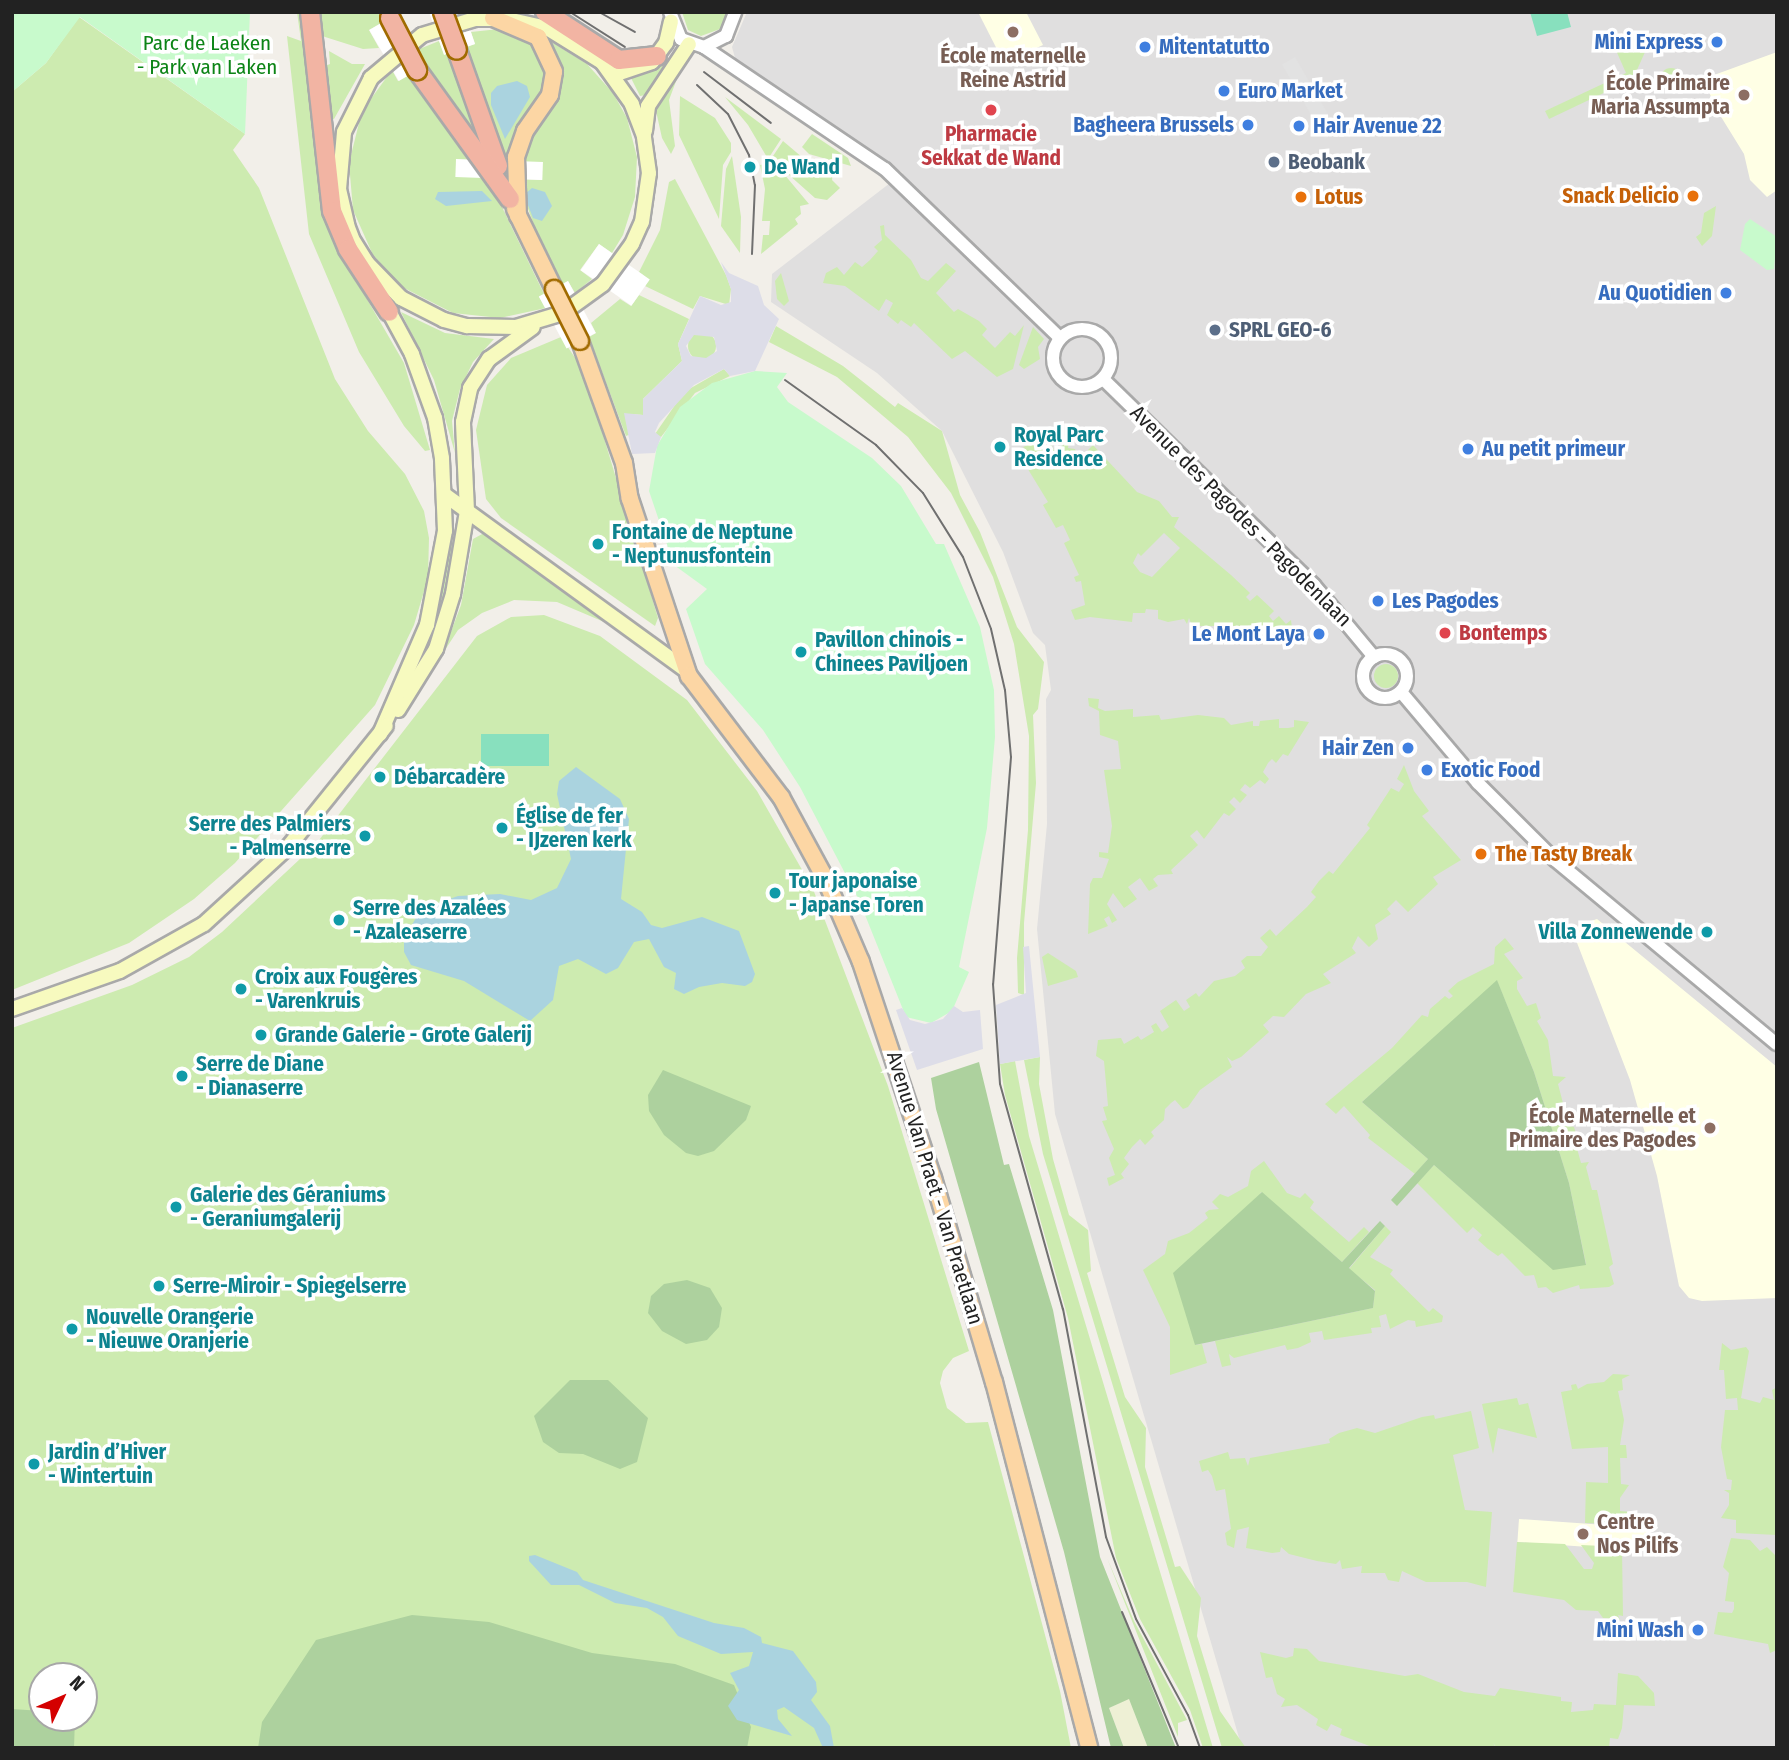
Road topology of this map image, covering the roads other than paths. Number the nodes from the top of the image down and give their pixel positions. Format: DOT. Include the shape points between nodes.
graph roads {
  1 [pos="310,12"];
  2 [pos="443,12"];
  3 [pos="530,12"];
  4 [pos="545,12"];
  5 [pos="736,13"];
  6 [pos="388,15"];
  7 [pos="670,17"];
  8 [pos="493,18"];
  9 [pos="559,33"];
  10 [pos="697,45"];
  11 [pos="657,56"];
  12 [pos="614,75"];
  13 [pos="322,118"];
  14 [pos="645,136"];
  15 [pos="339,171"];
  16 [pos="510,199"];
  17 [pos="518,216"];
  18 [pos="354,242"];
  19 [pos="389,312"];
  20 [pos="540,322"];
  21 [pos="1060,338"];
  22 [pos="1103,379"];
  23 [pos="445,495"];
  24 [pos="467,511"];
  25 [pos="1374,657"];
  26 [pos="686,670"];
  27 [pos="1401,691"];
  28 [pos="380,734"];
  29 [pos="12,1009"];
  30 [pos="1777,1044"];
  31 [pos="1089,1748"];
  1 -- 13 [label="highway"];
  2 -- 16 [label="highway, bridge"];
  3 -- 9 [label="highway"];
  4 -- 11 [label="highway" via="620,60"];
  5 -- 10 [label="street" via="726,37"];
  6 -- 16 [label="highway, bridge" via="417,70"];
  7 -- 10 [label="street"];
  7 -- 11 [label="main road"];
  8 -- 9 [label="main road"];
  8 -- 15 [label="main road" via="439,28 384,64 351,113"];
  8 -- 17 [label="main road" via="538,37 554,72 551,95 525,131 516,157"];
  9 -- 12 [label="main road" via="589,51"];
  10 -- 14 [label="main road" via="648,107"];
  10 -- 21 [label="street" via="885,169"];
  11 -- 12 [label="main road" via="648,66"];
  12 -- 14 [label="main road"];
  13 -- 15 [label="highway"];
  13 -- 19 [label="highway" via="332,211 348,249"];
  14 -- 20 [label="main road" via="647,197 632,244 603,284 563,313"];
  15 -- 18 [label="main road" via="342,207"];
  16 -- 17 [label="main road, Avenue Van Praet - Van Praetlaan"];
  17 -- 26 [label="main road, Avenue Van Praet - Van Praetlaan, bridge" via="580,341 617,440 630,499"];
  18 -- 19 [label="main road"];
  18 -- 20 [label="main road" via="401,298 444,320 492,329"];
  19 -- 23 [label="main road" via="416,364 435,418"];
  20 -- 24 [label="main road" via="489,359 470,388 463,422"];
  21 -- 22 [label="street" via="1052,359 1063,381 1086,387"];
  21 -- 22 [label="street" via="1084,328 1101,336 1111,358"];
  22 -- 25 [label="street, Avenue des Pagodes - Pagodenlaan" via="1314,585"];
  23 -- 24 [label="main road, Avenue Van Praet - Van Praetlaan"];
  23 -- 28 [label="main road" via="442,557 427,625"];
  24 -- 26 [label="main road, Avenue Van Praet - Van Praetlaan"];
  24 -- 28 [label="main road" via="453,594 436,649"];
  25 -- 27 [label="street" via="1390,654 1403,663 1407,678"];
  25 -- 27 [label="street" via="1364,674 1368,689 1382,697"];
  26 -- 31 [label="main road, Avenue Van Praet - Van Praetlaan" via="781,797 815,858 860,962 911,1106 994,1382"];
  27 -- 30 [label="street" via="1478,783 1541,847"];
  28 -- 29 [label="main road" via="289,846 204,924 134,965"];
}
